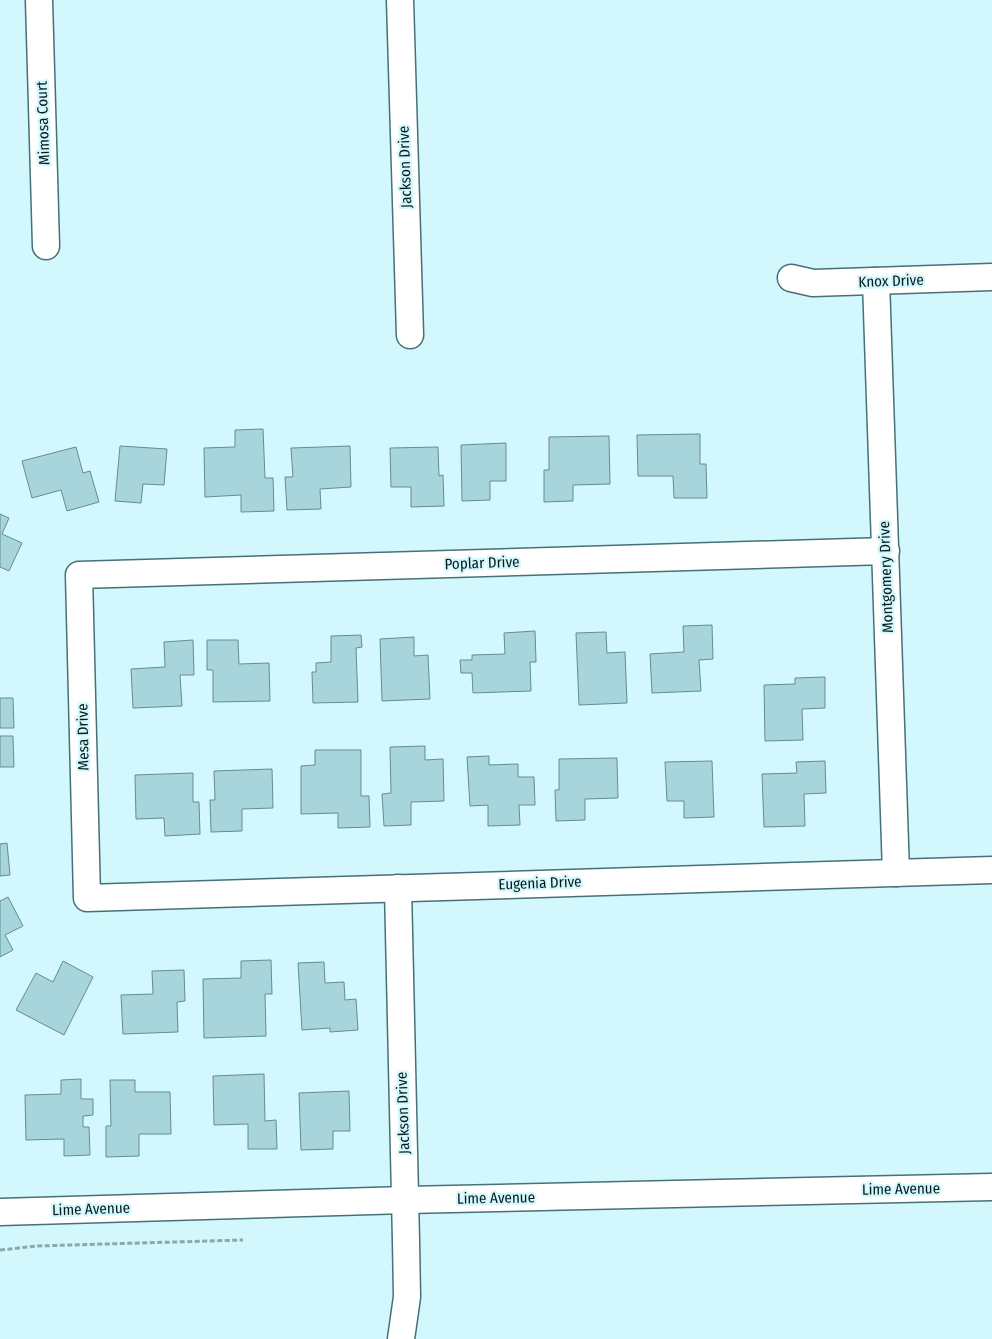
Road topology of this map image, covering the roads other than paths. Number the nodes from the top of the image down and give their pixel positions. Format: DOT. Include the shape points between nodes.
graph roads {
  1 [pos="39,0"];
  2 [pos="400,0"];
  3 [pos="46,246"];
  4 [pos="992,277"];
  5 [pos="791,278"];
  6 [pos="876,281"];
  7 [pos="410,335"];
  8 [pos="886,551"];
  9 [pos="79,575"];
  10 [pos="992,870"];
  11 [pos="896,873"];
  12 [pos="398,888"];
  13 [pos="87,898"];
  14 [pos="992,1187"];
  15 [pos="406,1200"];
  16 [pos="0,1212"];
  17 [pos="401,1339"];
  1 -- 3 [label="street, Mimosa Court"];
  2 -- 7 [label="street, Jackson Drive"];
  4 -- 6 [label="street, Knox Drive"];
  5 -- 6 [label="street, Knox Drive" via="814,283"];
  6 -- 8 [label="street, Montgomery Drive"];
  8 -- 9 [label="street, Poplar Drive"];
  8 -- 11 [label="street, Montgomery Drive"];
  9 -- 13 [label="street, Mesa Drive"];
  10 -- 11 [label="street, Eugenia Drive"];
  11 -- 12 [label="street, Eugenia Drive"];
  12 -- 13 [label="street, Eugenia Drive"];
  12 -- 15 [label="street, Jackson Drive"];
  14 -- 15 [label="street, Lime Avenue"];
  15 -- 16 [label="street, Lime Avenue"];
  15 -- 17 [label="street, Jackson Drive" via="407,1297"];
}
